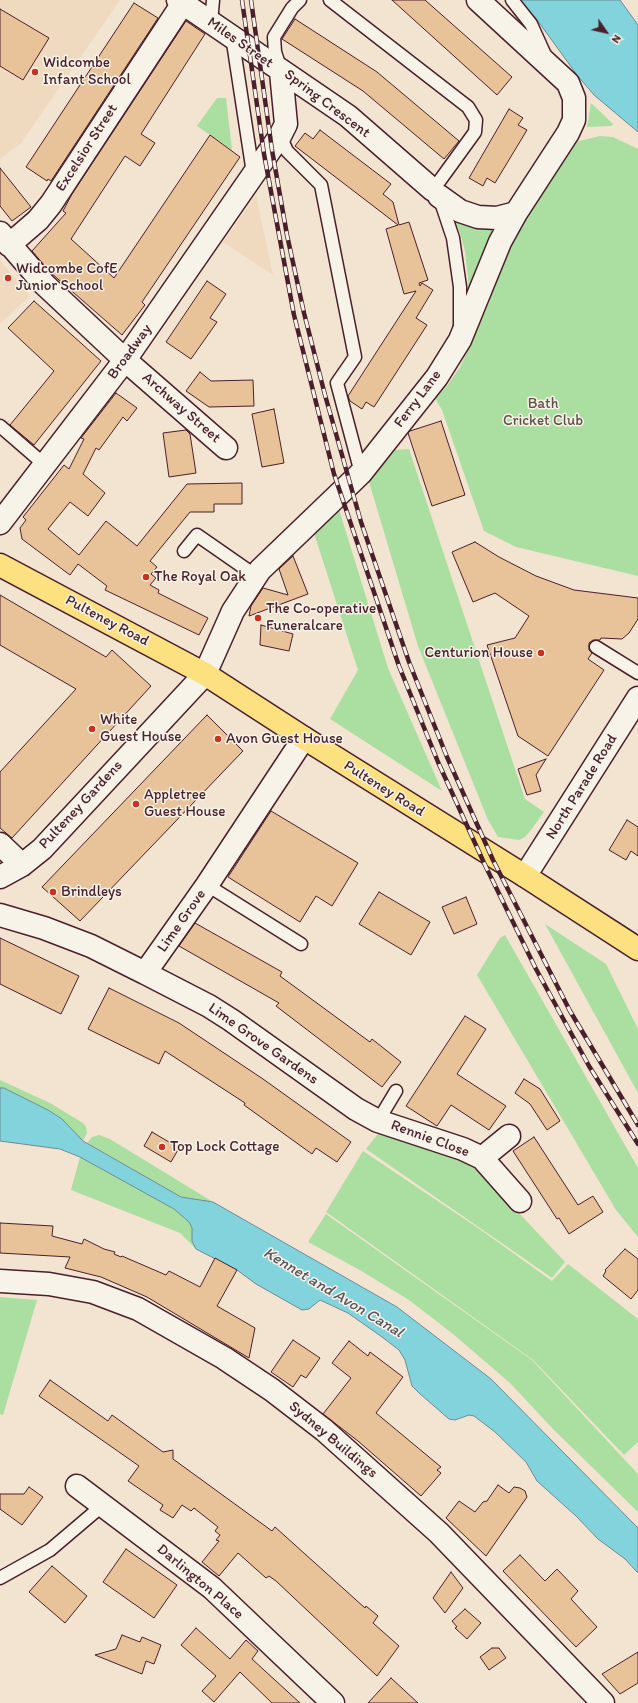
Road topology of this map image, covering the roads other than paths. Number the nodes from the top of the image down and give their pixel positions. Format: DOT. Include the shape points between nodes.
graph roads {
  1 [pos="214,0"];
  2 [pos="300,0"];
  3 [pos="330,0"];
  4 [pos="478,0"];
  5 [pos="512,0"];
  6 [pos="180,2"];
  7 [pos="211,23"];
  8 [pos="232,36"];
  9 [pos="550,65"];
  10 [pos="281,72"];
  11 [pos="280,136"];
  12 [pos="253,174"];
  13 [pos="436,193"];
  14 [pos="516,213"];
  15 [pos="4,239"];
  16 [pos="460,340"];
  17 [pos="125,360"];
  18 [pos="0,426"];
  19 [pos="226,448"];
  20 [pos="45,464"];
  21 [pos="361,473"];
  22 [pos="0,523"];
  23 [pos="184,551"];
  24 [pos="2,570"];
  25 [pos="256,576"];
  26 [pos="596,647"];
  27 [pos="638,672"];
  28 [pos="205,674"];
  29 [pos="638,698"];
  30 [pos="304,738"];
  31 [pos="0,844"];
  32 [pos="22,864"];
  33 [pos="0,876"];
  34 [pos="525,876"];
  35 [pos="207,885"];
  36 [pos="0,915"];
  37 [pos="301,944"];
  38 [pos="638,950"];
  39 [pos="145,973"];
  40 [pos="396,1091"];
  41 [pos="378,1121"];
  42 [pos="509,1136"];
  43 [pos="482,1158"];
  44 [pos="520,1201"];
  45 [pos="0,1281"];
  46 [pos="77,1486"];
  47 [pos="103,1505"];
  48 [pos="0,1578"];
  49 [pos="333,1703"];
  50 [pos="603,1703"];
  1 -- 7 [label="lane"];
  2 -- 10 [label="lane, Spring Crescent" via="274,37"];
  3 -- 13 [label="lane" via="468,107 476,120 475,132"];
  4 -- 9 [label="street"];
  5 -- 9 [label="lane" via="531,24"];
  6 -- 7 [label="street, Miles Street"];
  6 -- 15 [label="street, Excelsior Street" via="51,204 38,220"];
  7 -- 8 [label="street, Miles Street"];
  8 -- 10 [label="street, Miles Street"];
  8 -- 12 [label="lane"];
  9 -- 14 [label="street, Ferry Lane" via="572,90 574,120"];
  10 -- 11 [label="street, Broadway" via="286,124"];
  10 -- 13 [label="street, Spring Crescent" via="348,116"];
  11 -- 12 [label="street, Broadway"];
  11 -- 21 [label="lane" via="287,151 321,185 355,357 337,383"];
  12 -- 17 [label="street, Broadway"];
  13 -- 14 [label="street, Spring Crescent" via="460,211 478,217 497,218"];
  13 -- 16 [label="lane" via="453,238 460,287"];
  14 -- 16 [label="street, Ferry Lane" via="500,242"];
  15 -- 17 [label="street, Archway Street" via="44,284"];
  16 -- 21 [label="street, Ferry Lane" via="437,377"];
  17 -- 19 [label="street, Archway Street"];
  17 -- 20 [label="street, Broadway"];
  18 -- 20 [label="lane"];
  20 -- 22 [label="street, Broadway"];
  21 -- 25 [label="street, Ferry Lane"];
  23 -- 25 [label="lane" via="197,536"];
  24 -- 28 [label="highway, Pulteney Road"];
  25 -- 28 [label="street, Ferry Lane" via="234,611"];
  26 -- 27 [label="lane"];
  28 -- 30 [label="highway, Pulteney Road"];
  28 -- 32 [label="street, Pulteney Gardens" via="42,849"];
  29 -- 34 [label="street, North Parade Road"];
  30 -- 34 [label="highway, Pulteney Road"];
  30 -- 35 [label="street, Lime Grove"];
  31 -- 32 [label="street"];
  32 -- 33 [label="street, Pulteney Gardens"];
  34 -- 38 [label="highway, Pulteney Road"];
  35 -- 37 [label="lane"];
  35 -- 39 [label="street, Lime Grove"];
  36 -- 39 [label="street" via="91,946"];
  39 -- 41 [label="street, Lime Grove Gardens" via="209,1006 356,1109"];
  40 -- 41 [label="lane"];
  41 -- 43 [label="street, Rennie Close"];
  42 -- 43 [label="street, Rennie Close"];
  43 -- 44 [label="street, Rennie Close"];
  45 -- 50 [label="street, Sydney Buildings" via="49,1284 93,1292 138,1309 224,1358 272,1390 324,1430 439,1533"];
  46 -- 47 [label="street, Darlington Place"];
  47 -- 48 [label="lane" via="50,1550"];
  47 -- 49 [label="street, Darlington Place" via="212,1588"];
}
